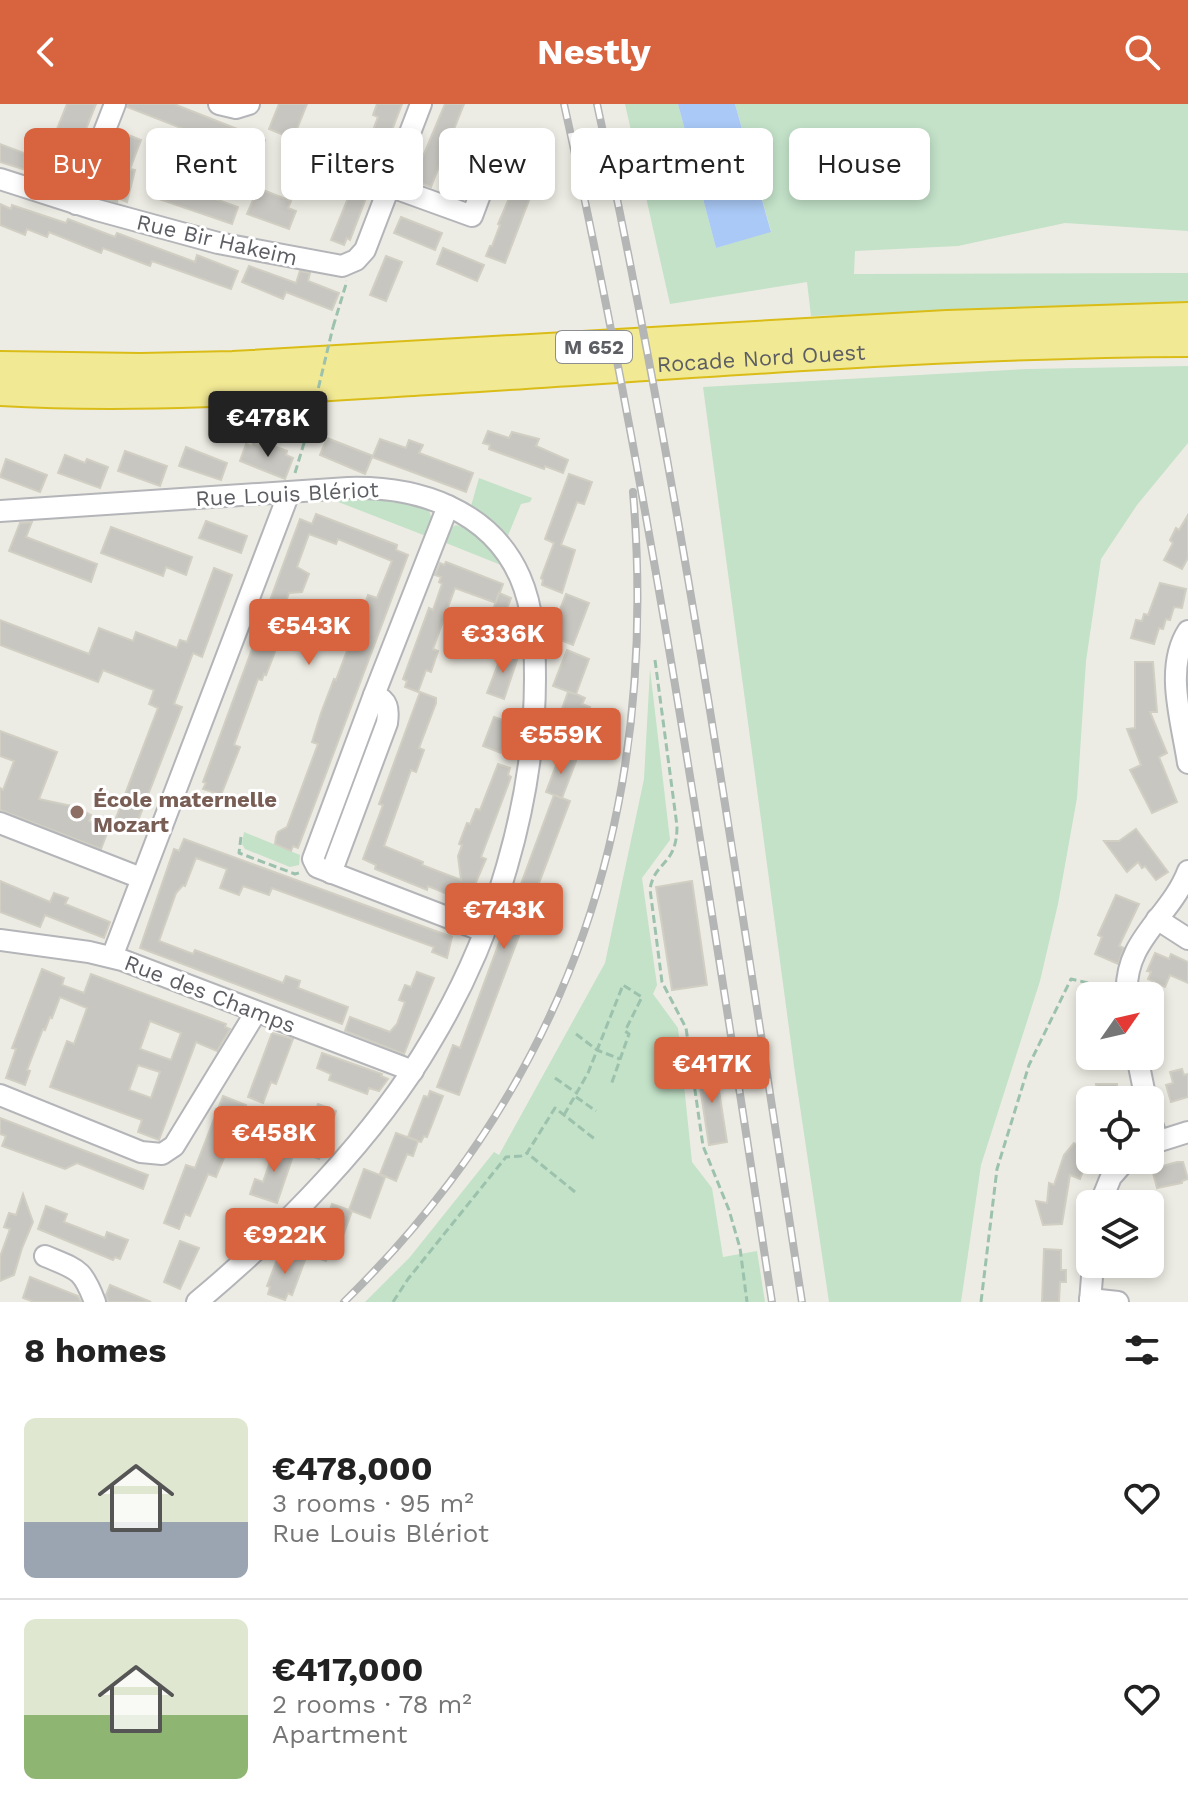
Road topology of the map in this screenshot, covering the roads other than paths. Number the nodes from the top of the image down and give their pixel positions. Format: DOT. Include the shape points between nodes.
graph roads {
  1 [pos="115,104"];
  2 [pos="219,104"];
  3 [pos="249,104"];
  4 [pos="421,104"];
  5 [pos="412,128"];
  6 [pos="0,179"];
  7 [pos="423,198"];
  8 [pos="384,200"];
  9 [pos="478,200"];
  10 [pos="76,204"];
  11 [pos="1188,318"];
  12 [pos="1188,341"];
  13 [pos="0,367"];
  14 [pos="0,390"];
  15 [pos="289,493"];
  16 [pos="448,506"];
  17 [pos="0,511"];
  18 [pos="1188,631"];
  19 [pos="1188,763"];
  20 [pos="0,823"];
  21 [pos="1188,871"];
  22 [pos="141,878"];
  23 [pos="1157,919"];
  24 [pos="483,931"];
  25 [pos="1188,939"];
  26 [pos="0,940"];
  27 [pos="112,957"];
  28 [pos="1128,982"];
  29 [pos="256,1012"];
  30 [pos="413,1071"];
  31 [pos="0,1095"];
  32 [pos="1188,1132"];
  33 [pos="1164,1139"];
  34 [pos="45,1256"];
  35 [pos="1092,1278"];
  36 [pos="1090,1300"];
  37 [pos="95,1302"];
  38 [pos="197,1302"];
  39 [pos="1118,1302"];
  1 -- 10 [label="street"];
  2 -- 3 [label="street"];
  4 -- 5 [label="street"];
  6 -- 10 [label="street, Rue Bir Hakeim"];
  7 -- 9 [label="street" via="472,216"];
  8 -- 10 [label="street, Rue Bir Hakeim" via="360,257 333,266 233,247"];
  11 -- 13 [label="highway, Rocade Nord Ouest / M 652" via="962,325 233,367"];
  12 -- 14 [label="highway, Rocade Nord Ouest / M 652" via="1009,346 256,389"];
  15 -- 16 [label="street, Rue Louis Blériot" via="382,488"];
  15 -- 17 [label="street, Rue Louis Blériot"];
  15 -- 22 [label="street"];
  16 -- 24 [label="street, Rue Louis Blériot" via="475,522 506,553 525,588 533,631 535,706 528,777 511,850"];
  16 -- 24 [label="street" via="374,695 388,708 387,723 324,870"];
  18 -- 19 [label="street" via="1176,675"];
  20 -- 22 [label="street"];
  21 -- 23 [label="street"];
  22 -- 27 [label="street"];
  23 -- 25 [label="street"];
  23 -- 28 [label="street" via="1130,963"];
  24 -- 30 [label="street, Rue Louis Blériot" via="453,1001"];
  26 -- 27 [label="street, Rue des Champs"];
  27 -- 29 [label="street, Rue des Champs"];
  29 -- 30 [label="street, Rue des Champs"];
  29 -- 31 [label="street" via="174,1146 162,1154 141,1152"];
  30 -- 38 [label="street, Rue Louis Blériot" via="297,1209"];
  32 -- 33 [label="street"];
  34 -- 37 [label="street" via="79,1271"];
  35 -- 36 [label="street"];
  36 -- 39 [label="street"];
}
